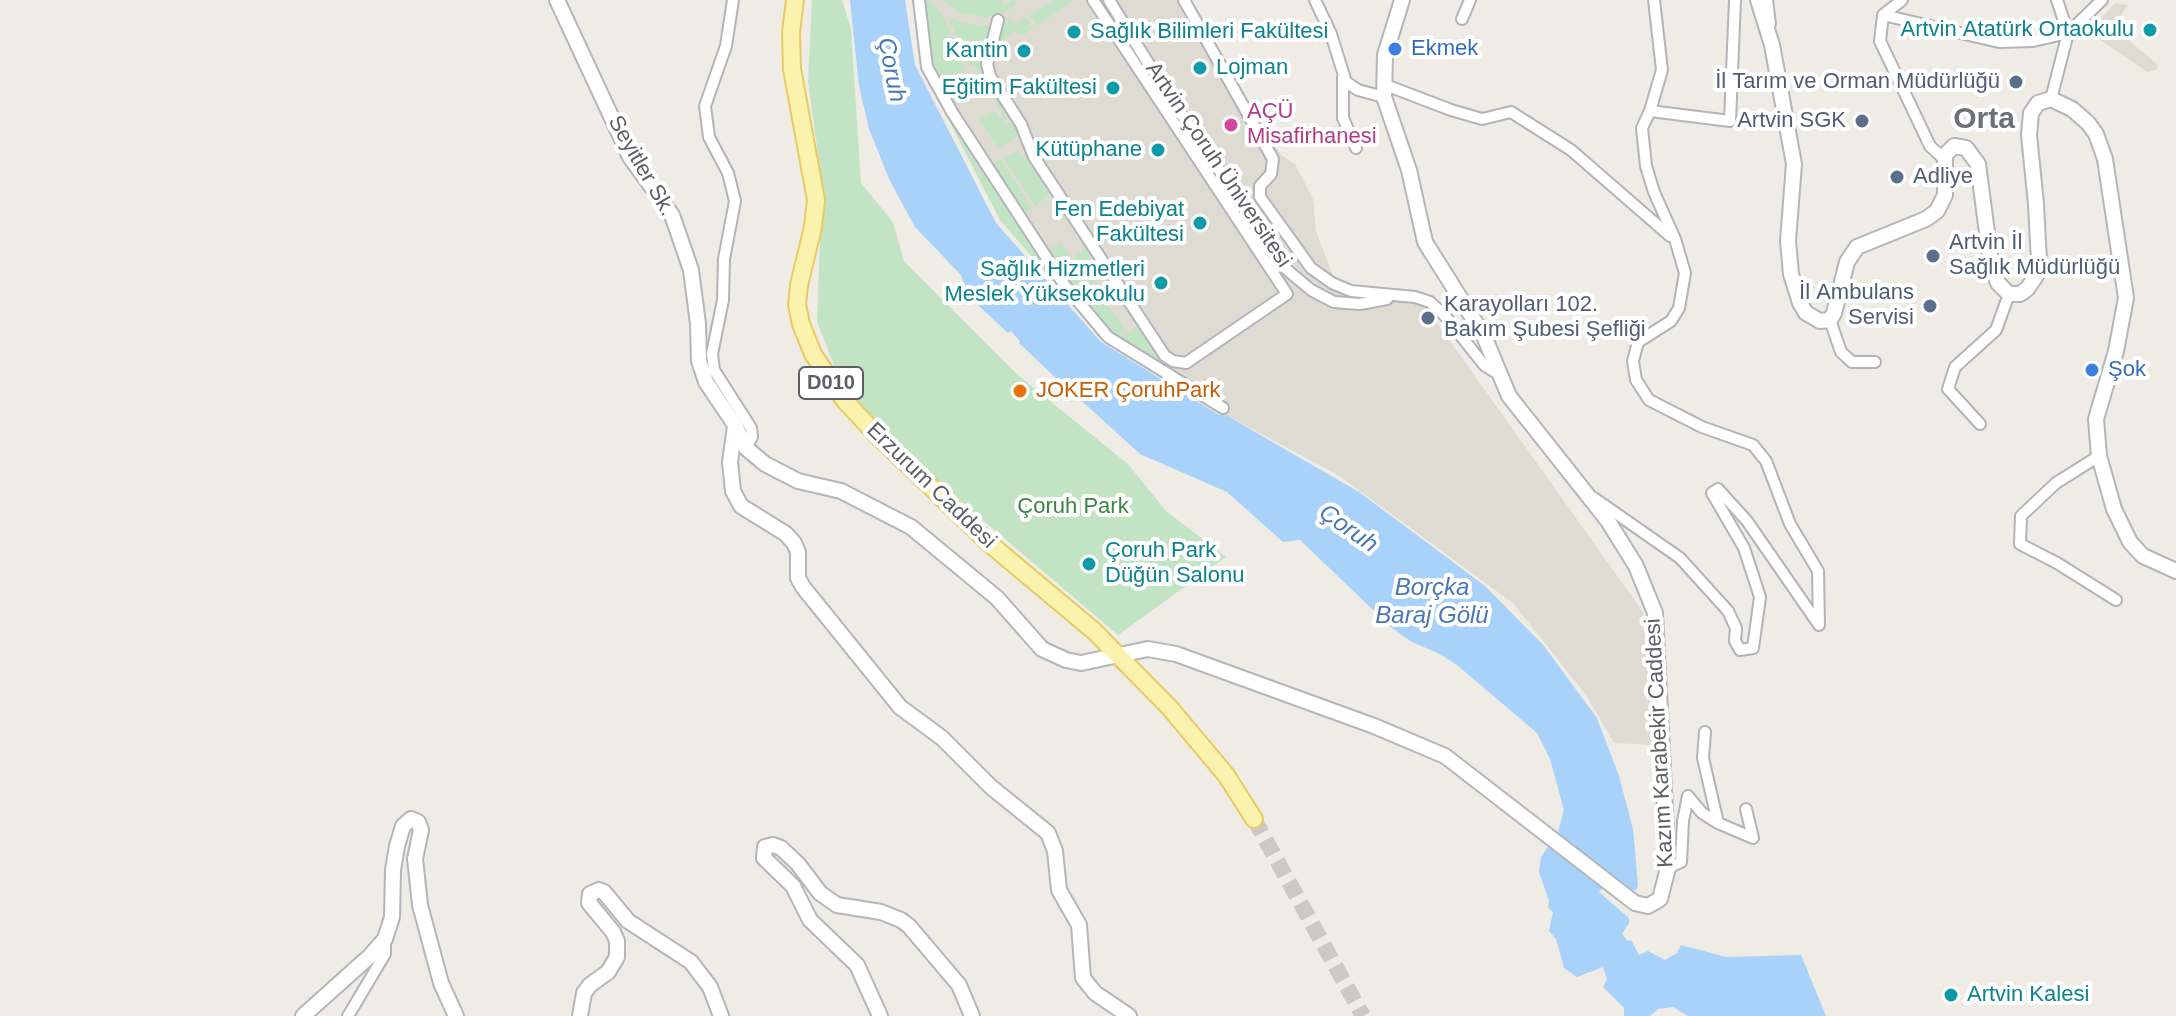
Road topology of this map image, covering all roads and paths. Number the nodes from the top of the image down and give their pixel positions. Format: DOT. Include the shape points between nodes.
graph roads {
  1 [pos="557,0"];
  2 [pos="733,0"];
  3 [pos="795,0"];
  4 [pos="919,0"];
  5 [pos="1093,0"];
  6 [pos="1109,0"];
  7 [pos="1184,0"];
  8 [pos="1315,0"];
  9 [pos="1402,0"];
  10 [pos="1470,0"];
  11 [pos="1654,0"];
  12 [pos="1735,0"];
  13 [pos="1758,0"];
  14 [pos="1767,0"];
  15 [pos="1902,0"];
  16 [pos="2057,0"];
  17 [pos="2102,0"];
  18 [pos="1883,15"];
  19 [pos="1462,19"];
  20 [pos="998,20"];
  21 [pos="2068,33"];
  22 [pos="1772,45"];
  23 [pos="1343,75"];
  24 [pos="1383,90"];
  25 [pos="2051,99"];
  26 [pos="1650,111"];
  27 [pos="1356,148"];
  28 [pos="1945,160"];
  29 [pos="1675,239"];
  30 [pos="2009,294"];
  31 [pos="1396,297"];
  32 [pos="1830,320"];
  33 [pos="1875,362"];
  34 [pos="1500,375"];
  35 [pos="1223,408"];
  36 [pos="1980,424"];
  37 [pos="735,425"];
  38 [pos="746,448"];
  39 [pos="2099,456"];
  40 [pos="1589,494"];
  41 [pos="2176,571"];
  42 [pos="2116,600"];
  43 [pos="1118,654"];
  44 [pos="1705,732"];
  45 [pos="1746,809"];
  46 [pos="1254,819"];
  47 [pos="1718,823"];
  48 [pos="1668,868"];
  49 [pos="385,939"];
  50 [pos="303,1016"];
  51 [pos="348,1016"];
  52 [pos="456,1016"];
  53 [pos="580,1016"];
  54 [pos="721,1016"];
  55 [pos="880,1016"];
  56 [pos="972,1016"];
  57 [pos="1129,1016"];
  1 -- 37 [label="street, Seyitler Sk." via="630,157 672,215 691,270 699,361 706,382"];
  2 -- 38 [label="street" via="726,46 705,106 709,137 728,173 735,201 712,354 714,370 751,428"];
  3 -- 43 [label="main road, Erzurum Caddesi / D010" via="792,69 816,200 797,296 809,347 845,401 895,453"];
  4 -- 35 [label="street" via="927,67 1063,283 1108,337"];
  5 -- 20 [label="street" via="1287,294 1186,363 1165,356 1032,153 1021,124 988,71"];
  6 -- 31 [label="street, Artvin Çoruh Üniversitesi" via="1286,269 1311,290 1343,304"];
  7 -- 31 [label="street" via="1273,159 1273,171 1259,189 1262,201 1317,273 1351,291"];
  8 -- 23 [label="street"];
  9 -- 24 [label="street, Kazım Karabekir Caddesi" via="1385,55"];
  10 -- 19 [label="street"];
  11 -- 26 [label="street" via="1662,70"];
  12 -- 26 [label="street" via="1730,121"];
  13 -- 22 [label="street"];
  14 -- 22 [label="street"];
  15 -- 18 [label="street"];
  16 -- 21 [label="street"];
  17 -- 21 [label="street"];
  18 -- 21 [label="street" via="1999,42"];
  18 -- 28 [label="street" via="1880,41 1930,146"];
  21 -- 25 [label="street"];
  22 -- 32 [label="street" via="1794,164 1788,241 1793,282 1806,313"];
  23 -- 24 [label="street" via="1358,90"];
  23 -- 27 [label="street" via="1343,118"];
  24 -- 29 [label="street" via="1482,119 1511,112 1571,150"];
  24 -- 34 [label="street, Kazım Karabekir Caddesi" via="1425,242 1484,336"];
  25 -- 30 [label="street" via="2034,107 2029,127 2038,270 2027,289"];
  25 -- 39 [label="street" via="2072,109 2096,134 2124,276 2123,318 2096,419"];
  26 -- 29 [label="street" via="1642,128 1646,166"];
  28 -- 30 [label="street" via="1948,150 1960,146 1975,157 1991,263"];
  28 -- 32 [label="street" via="1945,195 1937,211 1857,247 1847,262"];
  29 -- 40 [label="street" via="1685,273 1679,308 1671,321 1638,342 1636,380 1649,400 1753,445 1766,461 1790,524 1818,571 1819,625 1747,521 1718,489 1712,493 1744,548 1760,597 1753,648 1740,650 1728,611 1680,558"];
  30 -- 36 [label="street" via="1996,330 1955,367 1948,389"];
  31 -- 34 [label="street" via="1423,299 1437,308 1484,365"];
  32 -- 33 [label="street" via="1841,352 1852,362"];
  34 -- 40 [label="street, Kazım Karabekir Caddesi" via="1518,410"];
  37 -- 38 [label="street, Seyitler Sk."];
  37 -- 57 [label="street" via="730,462 733,491 741,506 794,543 803,587 900,707 1048,833 1059,890 1079,925 1083,978"];
  38 -- 43 [label="street, Kazım Karabekir Caddesi" via="786,475 841,491 911,527 997,598 1042,649 1081,663"];
  39 -- 41 [label="street" via="2130,542 2143,556"];
  39 -- 42 [label="street" via="2056,483 2021,516 2020,544"];
  40 -- 48 [label="street, Kazım Karabekir Caddesi" via="1631,557 1655,613"];
  43 -- 46 [label="main road, D010" via="1221,767"];
  43 -- 48 [label="street, Kazım Karabekir Caddesi" via="1148,649 1176,654 1412,741 1460,765 1635,903 1648,906 1660,899"];
  44 -- 47 [label="street" via="1703,758"];
  45 -- 47 [label="street" via="1753,838"];
  47 -- 48 [label="street" via="1688,796 1681,862"];
  49 -- 50 [label="street"];
  49 -- 51 [label="street" via="385,954"];
  49 -- 52 [label="street" via="392,917 397,846 404,823 415,820 421,830 415,859 420,905 441,983"];
  53 -- 54 [label="street" via="584,993 613,965 618,948 613,932 589,903 590,894 599,890 628,921 691,962 710,987"];
  55 -- 56 [label="street" via="857,965 810,920 793,886 764,858 765,847 781,848 837,905 881,912 909,926 959,985"];
}
